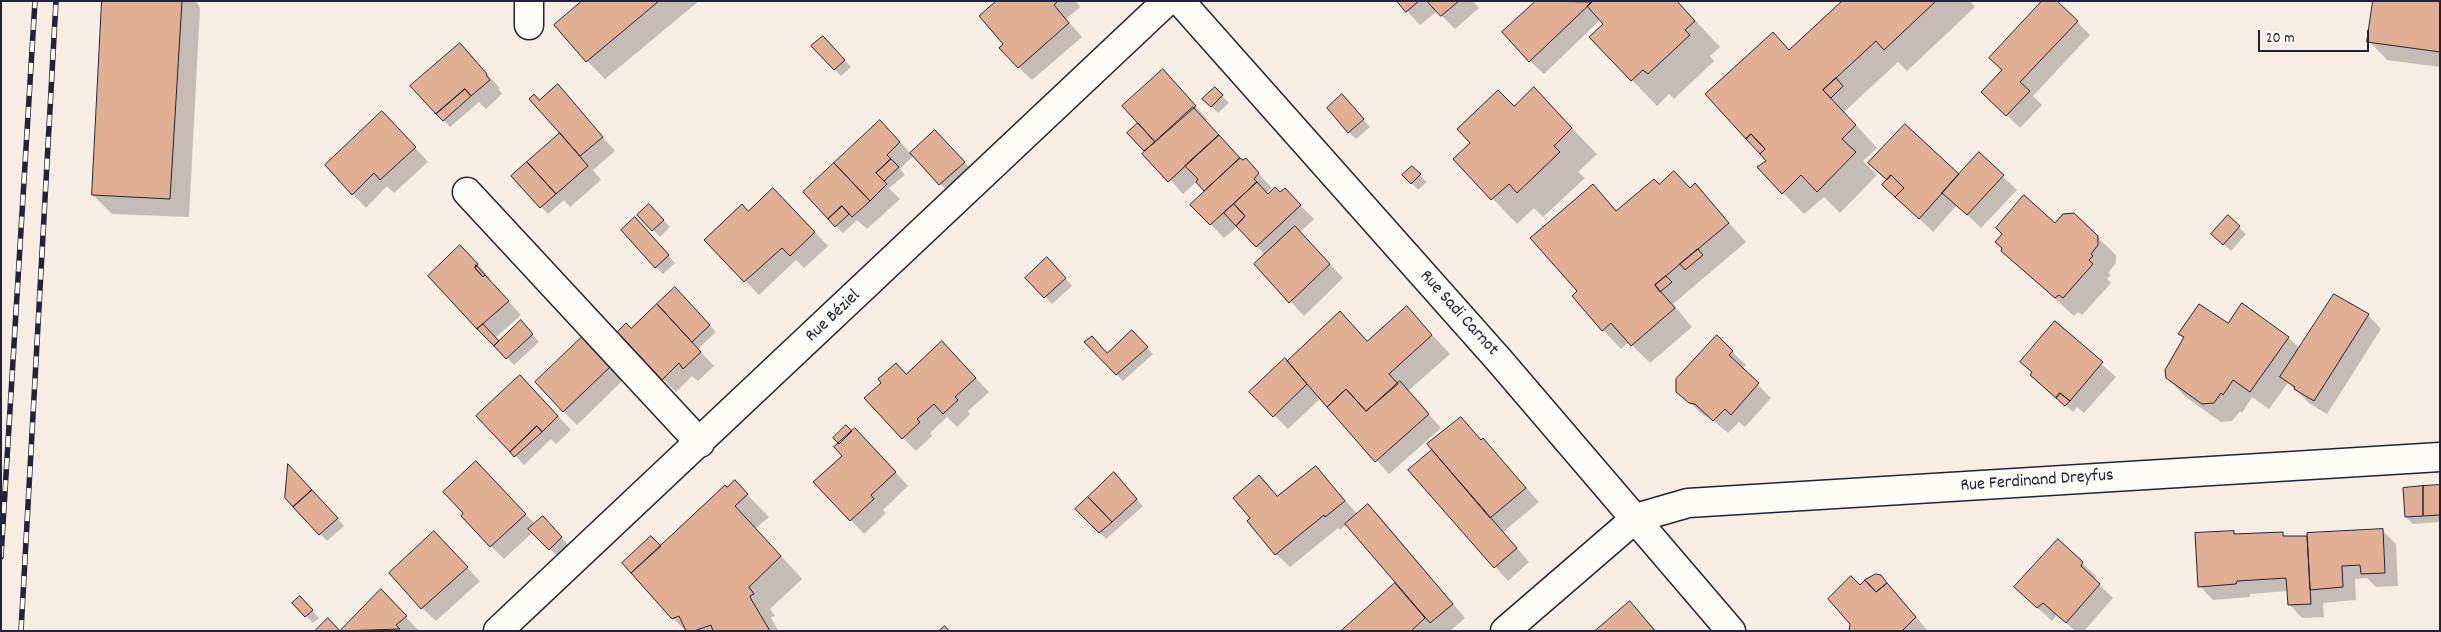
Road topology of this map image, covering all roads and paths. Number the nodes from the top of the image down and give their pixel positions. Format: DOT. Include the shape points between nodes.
graph roads {
  1 [pos="1167,1"];
  2 [pos="1180,1"];
  3 [pos="467,192"];
  4 [pos="700,443"];
  5 [pos="2440,457"];
  6 [pos="1636,518"];
  7 [pos="498,631"];
  8 [pos="1505,631"];
  9 [pos="1731,631"];
  1 -- 4 [label="street, Rue Béziel"];
  2 -- 6 [label="street, Rue Sadi Carnot"];
  3 -- 4 [label="street"];
  4 -- 7 [label="street, Rue Béziel"];
  5 -- 6 [label="street, Rue Ferdinand Dreyfus" via="1688,502"];
  6 -- 8 [label="street"];
  6 -- 9 [label="street, Rue Sadi Carnot"];
}
